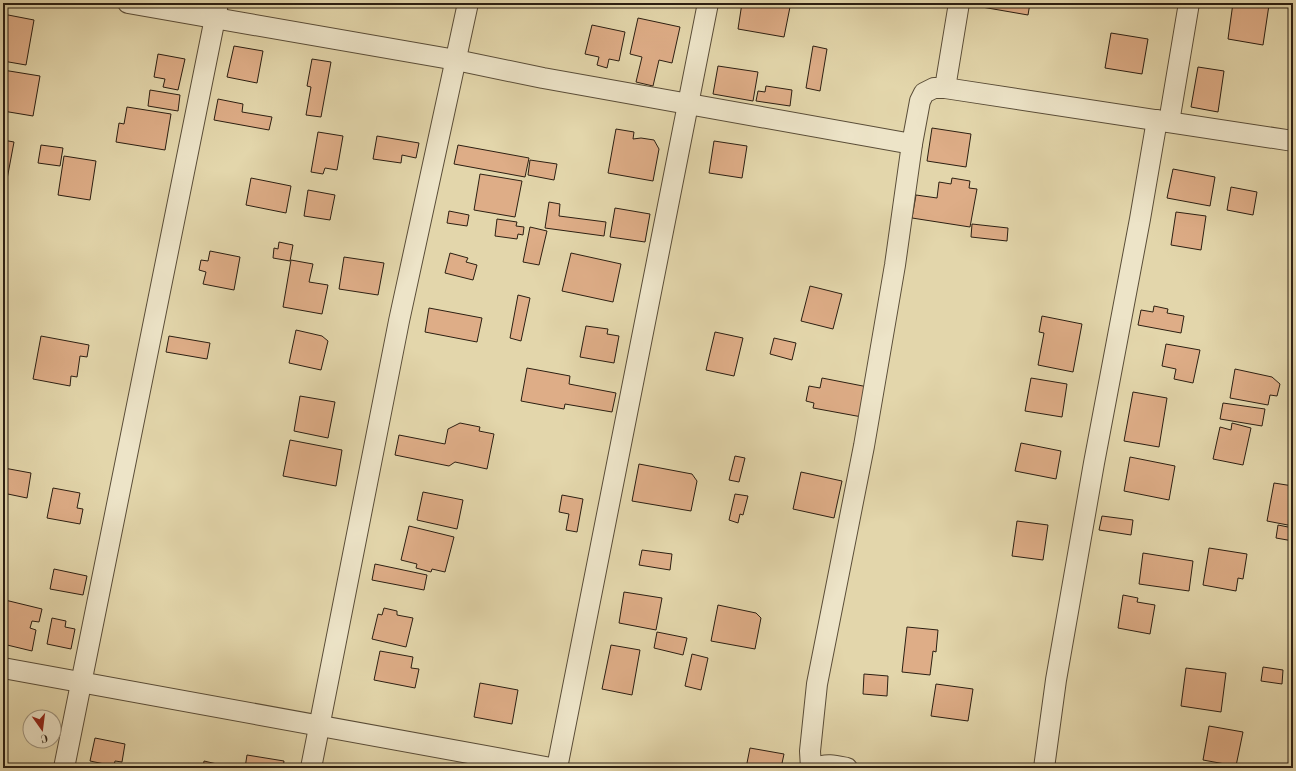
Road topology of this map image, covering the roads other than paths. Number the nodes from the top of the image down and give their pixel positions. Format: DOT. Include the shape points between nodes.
graph roads {
  1 [pos="128,3"];
  2 [pos="468,3"];
  3 [pos="708,3"];
  4 [pos="959,3"];
  5 [pos="1189,3"];
  6 [pos="217,11"];
  7 [pos="456,60"];
  8 [pos="945,88"];
  9 [pos="689,104"];
  10 [pos="1163,121"];
  11 [pos="1293,141"];
  12 [pos="912,144"];
  13 [pos="3,668"];
  14 [pos="82,682"];
  15 [pos="318,726"];
  16 [pos="64,768"];
  17 [pos="310,768"];
  18 [pos="551,768"];
  19 [pos="557,768"];
  20 [pos="811,768"];
  21 [pos="817,768"];
  22 [pos="847,768"];
  23 [pos="1044,768"];
  1 -- 6 [label="street"];
  2 -- 7 [label="street"];
  3 -- 9 [label="street"];
  4 -- 8 [label="street"];
  5 -- 10 [label="street"];
  6 -- 7 [label="street"];
  6 -- 14 [label="street"];
  7 -- 9 [label="street"];
  7 -- 15 [label="street" via="397,329"];
  8 -- 10 [label="street"];
  8 -- 12 [label="street" via="934,88 924,93 920,101"];
  9 -- 12 [label="street"];
  9 -- 19 [label="street"];
  10 -- 11 [label="street"];
  10 -- 23 [label="street" via="1140,219 1094,463 1056,680"];
  12 -- 20 [label="street" via="895,265 864,446 818,684 810,750"];
  13 -- 14 [label="street"];
  14 -- 15 [label="street"];
  14 -- 16 [label="street"];
  15 -- 17 [label="street"];
  15 -- 18 [label="street"];
  21 -- 22 [label="street" via="831,765"];
}
